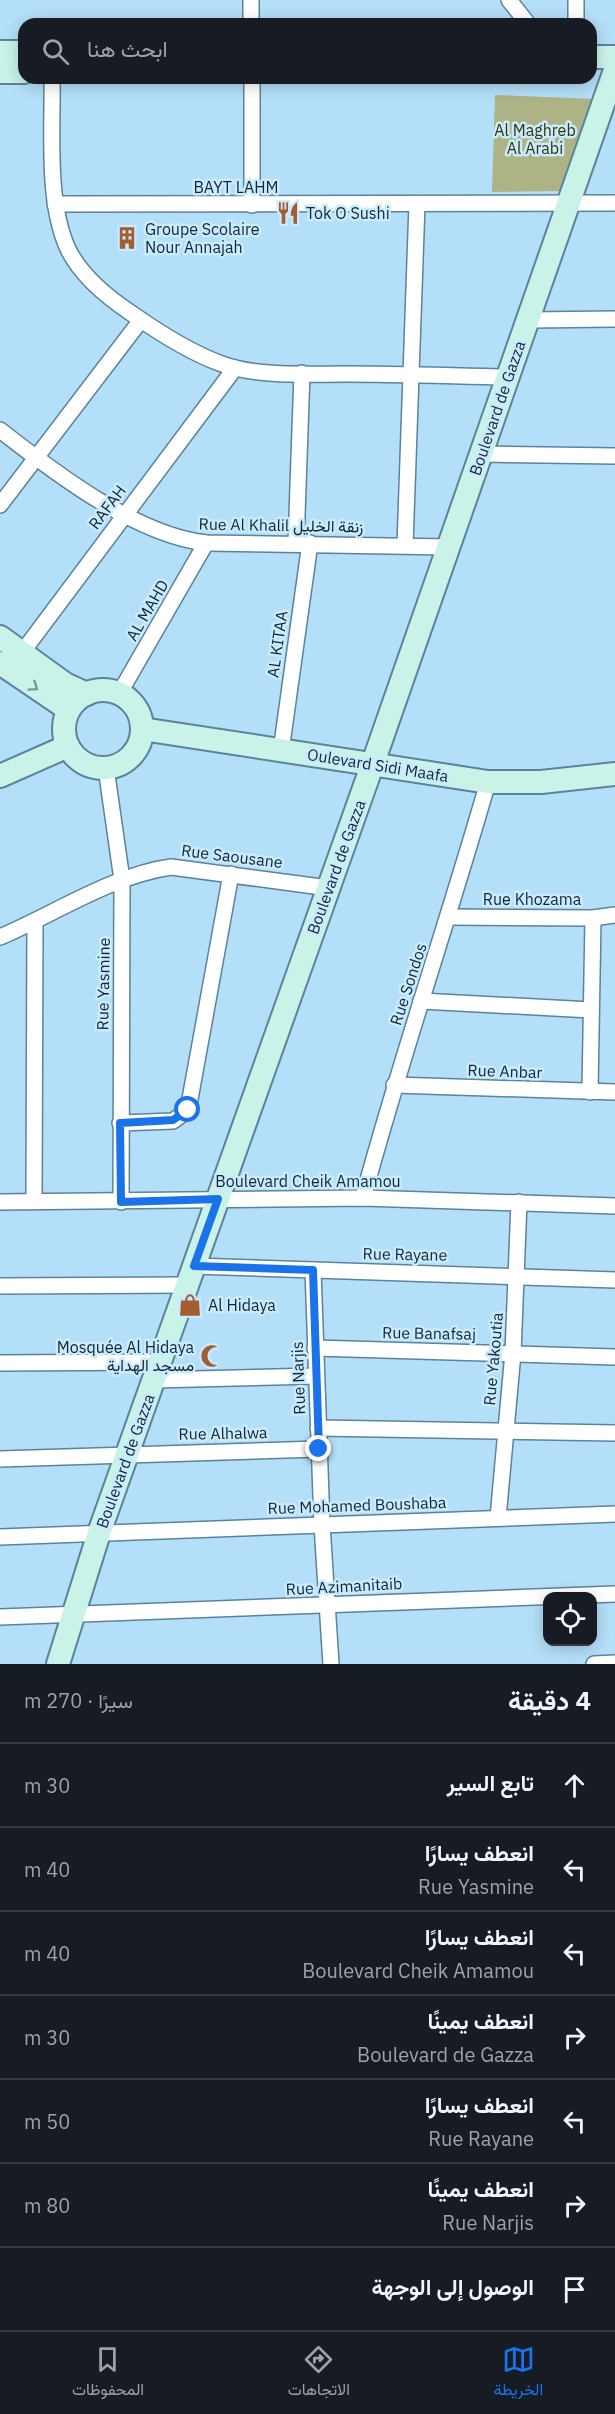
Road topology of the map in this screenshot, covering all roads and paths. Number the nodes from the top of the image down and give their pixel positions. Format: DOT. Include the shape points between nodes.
graph roads {
  1 [pos="251,0"];
  2 [pos="509,0"];
  3 [pos="576,0"];
  4 [pos="251,18"];
  5 [pos="523,18"];
  6 [pos="576,18"];
  7 [pos="0,52"];
  8 [pos="18,52"];
  9 [pos="597,62"];
  10 [pos="0,72"];
  11 [pos="18,72"];
  12 [pos="610,72"];
  13 [pos="52,84"];
  14 [pos="252,84"];
  15 [pos="570,202"];
  16 [pos="615,203"];
  17 [pos="55,204"];
  18 [pos="417,204"];
  19 [pos="252,205"];
  20 [pos="615,319"];
  21 [pos="141,320"];
  22 [pos="529,320"];
  23 [pos="235,368"];
  24 [pos="302,374"];
  25 [pos="411,375"];
  26 [pos="508,377"];
  27 [pos="0,430"];
  28 [pos="481,454"];
  29 [pos="615,456"];
  30 [pos="36,458"];
  31 [pos="0,505"];
  32 [pos="124,514"];
  33 [pos="206,543"];
  34 [pos="303,543"];
  35 [pos="405,545"];
  36 [pos="448,547"];
  37 [pos="0,637"];
  38 [pos="10,662"];
  39 [pos="87,694"];
  40 [pos="120,694"];
  41 [pos="69,710"];
  42 [pos="142,729"];
  43 [pos="68,746"];
  44 [pos="281,751"];
  45 [pos="373,763"];
  46 [pos="106,768"];
  47 [pos="615,774"];
  48 [pos="0,776"];
  49 [pos="488,782"];
  50 [pos="231,874"];
  51 [pos="122,880"];
  52 [pos="329,888"];
  53 [pos="615,915"];
  54 [pos="449,917"];
  55 [pos="593,918"];
  56 [pos="35,922"];
  57 [pos="0,937"];
  58 [pos="421,1001"];
  59 [pos="591,1010"];
  60 [pos="394,1085"];
  61 [pos="590,1092"];
  62 [pos="615,1092"];
  63 [pos="120,1123"];
  64 [pos="363,1198"];
  65 [pos="218,1199"];
  66 [pos="34,1201"];
  67 [pos="0,1202"];
  68 [pos="121,1202"];
  69 [pos="519,1202"];
  70 [pos="615,1206"];
  71 [pos="313,1270"];
  72 [pos="191,1275"];
  73 [pos="517,1275"];
  74 [pos="615,1280"];
  75 [pos="0,1286"];
  76 [pos="315,1348"];
  77 [pos="513,1353"];
  78 [pos="615,1357"];
  79 [pos="0,1363"];
  80 [pos="157,1371"];
  81 [pos="316,1376"];
  82 [pos="318,1428"];
  83 [pos="506,1429"];
  84 [pos="615,1433"];
  85 [pos="319,1449"];
  86 [pos="128,1454"];
  87 [pos="0,1459"];
  88 [pos="615,1514"];
  89 [pos="498,1518"];
  90 [pos="322,1525"];
  91 [pos="99,1533"];
  92 [pos="0,1537"];
  93 [pos="615,1594"];
  94 [pos="327,1605"];
  95 [pos="75,1615"];
  96 [pos="0,1617"];
  97 [pos="58,1664"];
  98 [pos="331,1664"];
  99 [pos="594,1664"];
  100 [pos="615,1664"];
  1 -- 4 [label="street"];
  2 -- 5 [label="street"];
  3 -- 6 [label="street"];
  7 -- 8 [label="main road"];
  9 -- 12 [label="main road"];
  10 -- 11 [label="main road"];
  12 -- 15 [label="main road, Boulevard de Gazza"];
  13 -- 17 [label="street"];
  14 -- 19 [label="street"];
  15 -- 16 [label="street, BAYT LAHM"];
  15 -- 18 [label="street, BAYT LAHM"];
  15 -- 22 [label="main road, Boulevard de Gazza"];
  17 -- 19 [label="street, BAYT LAHM"];
  17 -- 21 [label="street" via="69,250 81,270 112,300"];
  18 -- 19 [label="street, BAYT LAHM"];
  18 -- 25 [label="street"];
  20 -- 22 [label="street"];
  21 -- 23 [label="street"];
  21 -- 30 [label="street"];
  22 -- 26 [label="main road, Boulevard de Gazza"];
  23 -- 24 [label="street"];
  23 -- 32 [label="street, RAFAH"];
  24 -- 25 [label="street"];
  24 -- 34 [label="street, AL KITAA"];
  25 -- 26 [label="street"];
  25 -- 35 [label="street"];
  26 -- 28 [label="main road, Boulevard de Gazza"];
  27 -- 30 [label="street, Rue Al Khalil زنقة الخليل"];
  28 -- 29 [label="street"];
  28 -- 36 [label="main road, Boulevard de Gazza"];
  30 -- 31 [label="street"];
  30 -- 32 [label="street, Rue Al Khalil زنقة الخليل"];
  32 -- 33 [label="street, Rue Al Khalil زنقة الخليل" via="166,535"];
  32 -- 38 [label="street, RAFAH"];
  33 -- 34 [label="street, Rue Al Khalil زنقة الخليل"];
  33 -- 40 [label="street, AL MAHD"];
  34 -- 35 [label="street, Rue Al Khalil زنقة الخليل"];
  34 -- 44 [label="street, AL KITAA"];
  35 -- 36 [label="street, Rue Al Khalil زنقة الخليل"];
  36 -- 45 [label="main road, Boulevard de Gazza"];
  37 -- 38 [label="main road"];
  38 -- 39 [label="main road"];
  38 -- 41 [label="main road, one-way"];
  39 -- 40 [label="main road" via="107,690"];
  39 -- 41 [label="main road"];
  40 -- 42 [label="main road" via="136,708"];
  41 -- 43 [label="main road" via="64,731"];
  42 -- 44 [label="main road, Oulevard Sidi Maafa"];
  42 -- 46 [label="main road" via="132,755 123,763"];
  43 -- 46 [label="main road" via="87,765"];
  43 -- 48 [label="main road"];
  44 -- 45 [label="main road, Oulevard Sidi Maafa"];
  45 -- 49 [label="main road, Oulevard Sidi Maafa"];
  45 -- 52 [label="main road, Boulevard de Gazza"];
  46 -- 51 [label="street, Rue Yasmine"];
  47 -- 49 [label="main road, Oulevard Sidi Maafa" via="541,782"];
  49 -- 54 [label="street, Rue Sondos"];
  50 -- 51 [label="street, Rue Saousane" via="171,867"];
  50 -- 52 [label="street, Rue Saousane"];
  50 -- 63 [label="street" via="188,1110 173,1120"];
  51 -- 56 [label="street, Rue Saousane"];
  51 -- 63 [label="street, Rue Yasmine"];
  52 -- 65 [label="main road, Boulevard de Gazza"];
  53 -- 55 [label="street, Rue Khozama"];
  54 -- 55 [label="street, Rue Khozama"];
  54 -- 58 [label="street, Rue Sondos"];
  55 -- 59 [label="street"];
  56 -- 57 [label="street, Rue Saousane"];
  56 -- 66 [label="street"];
  58 -- 59 [label="street"];
  58 -- 60 [label="street, Rue Sondos"];
  59 -- 61 [label="street"];
  60 -- 61 [label="street, Rue Anbar"];
  60 -- 64 [label="street, Rue Sondos"];
  61 -- 62 [label="street, Rue Anbar"];
  63 -- 68 [label="street, Rue Yasmine"];
  64 -- 65 [label="street, Boulevard Cheik Amamou"];
  64 -- 69 [label="street, Boulevard Cheik Amamou"];
  65 -- 68 [label="street, Boulevard Cheik Amamou"];
  65 -- 72 [label="main road, Boulevard de Gazza"];
  66 -- 67 [label="street, Boulevard Cheik Amamou"];
  66 -- 68 [label="street, Boulevard Cheik Amamou"];
  69 -- 70 [label="street, Boulevard Cheik Amamou"];
  69 -- 73 [label="street, Rue Yakoutia"];
  71 -- 72 [label="street, Rue Rayane"];
  71 -- 73 [label="street, Rue Rayane"];
  71 -- 76 [label="street, Rue Narjis"];
  72 -- 75 [label="street, Rue Rayane"];
  72 -- 80 [label="main road, Boulevard de Gazza"];
  73 -- 74 [label="street, Rue Rayane"];
  73 -- 77 [label="street, Rue Yakoutia"];
  76 -- 77 [label="street, Rue Banafsaj"];
  76 -- 81 [label="street, Rue Narjis"];
  77 -- 78 [label="street, Rue Banafsaj"];
  77 -- 83 [label="street, Rue Yakoutia"];
  79 -- 80 [label="street"];
  80 -- 81 [label="street"];
  80 -- 86 [label="main road, Boulevard de Gazza"];
  81 -- 82 [label="street, Rue Narjis"];
  82 -- 83 [label="street"];
  82 -- 85 [label="street, Rue Narjis"];
  83 -- 84 [label="street"];
  83 -- 89 [label="street, Rue Yakoutia"];
  85 -- 86 [label="street, Rue Alhalwa"];
  85 -- 90 [label="street, Rue Narjis"];
  86 -- 87 [label="street, Rue Alhalwa"];
  86 -- 91 [label="main road, Boulevard de Gazza"];
  88 -- 89 [label="street, Rue Mohamed Boushaba"];
  89 -- 90 [label="street, Rue Mohamed Boushaba"];
  90 -- 91 [label="street, Rue Mohamed Boushaba"];
  90 -- 94 [label="street, Rue Narjis"];
  91 -- 92 [label="street, Rue Mohamed Boushaba"];
  91 -- 95 [label="main road, Boulevard de Gazza"];
  93 -- 94 [label="street, Rue Azimanitaib"];
  94 -- 95 [label="street, Rue Azimanitaib"];
  94 -- 98 [label="street, Rue Narjis"];
  95 -- 96 [label="street, Rue Azimanitaib"];
  95 -- 97 [label="main road, Boulevard de Gazza"];
  99 -- 100 [label="street"];
}
